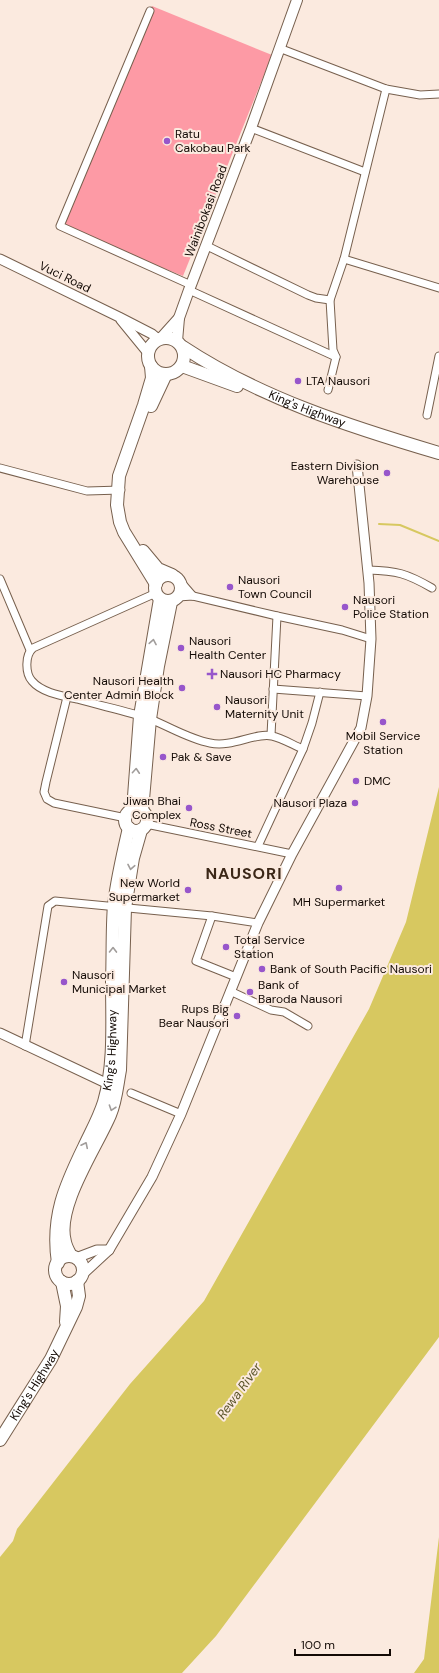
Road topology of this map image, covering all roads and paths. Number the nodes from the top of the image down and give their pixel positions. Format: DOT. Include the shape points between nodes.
graph roads {
  1 [pos="297,0"];
  2 [pos="150,11"];
  3 [pos="279,48"];
  4 [pos="386,88"];
  5 [pos="439,94"];
  6 [pos="251,128"];
  7 [pos="365,172"];
  8 [pos="207,246"];
  9 [pos="0,260"];
  10 [pos="344,260"];
  11 [pos="190,287"];
  12 [pos="439,288"];
  13 [pos="330,300"];
  14 [pos="119,317"];
  15 [pos="179,318"];
  16 [pos="160,338"];
  17 [pos="180,344"];
  18 [pos="148,353"];
  19 [pos="439,356"];
  20 [pos="336,357"];
  21 [pos="151,366"];
  22 [pos="182,366"];
  23 [pos="166,374"];
  24 [pos="328,390"];
  25 [pos="427,415"];
  26 [pos="439,453"];
  27 [pos="439,460"];
  28 [pos="357,465"];
  29 [pos="0,468"];
  30 [pos="120,490"];
  31 [pos="368,570"];
  32 [pos="176,578"];
  33 [pos="0,579"];
  34 [pos="432,588"];
  35 [pos="164,595"];
  36 [pos="193,596"];
  37 [pos="277,616"];
  38 [pos="371,639"];
  39 [pos="30,650"];
  40 [pos="273,689"];
  41 [pos="320,692"];
  42 [pos="67,696"];
  43 [pos="367,696"];
  44 [pos="145,718"];
  45 [pos="271,735"];
  46 [pos="302,750"];
  47 [pos="136,820"];
  48 [pos="258,846"];
  49 [pos="292,854"];
  50 [pos="119,907"];
  51 [pos="212,916"];
  52 [pos="258,923"];
  53 [pos="236,977"];
  54 [pos="230,991"];
  55 [pos="308,1026"];
  56 [pos="0,1033"];
  57 [pos="25,1046"];
  58 [pos="108,1084"];
  59 [pos="131,1093"];
  60 [pos="181,1114"];
  61 [pos="109,1250"];
  62 [pos="73,1257"];
  63 [pos="58,1262"];
  64 [pos="80,1278"];
  65 [pos="62,1282"];
  66 [pos="66,1329"];
  67 [pos="0,1440"];
  1 -- 3 [label="main road, Wainibokasi Road"];
  2 -- 11 [label="street" via="60,226"];
  3 -- 4 [label="street"];
  3 -- 6 [label="main road, Wainibokasi Road"];
  4 -- 5 [label="street" via="420,95"];
  4 -- 7 [label="street"];
  6 -- 7 [label="street"];
  6 -- 8 [label="main road, Wainibokasi Road"];
  7 -- 10 [label="street"];
  8 -- 11 [label="main road, Wainibokasi Road"];
  8 -- 13 [label="street" via="312,297"];
  9 -- 14 [label="street, Vuci Road"];
  10 -- 12 [label="street"];
  10 -- 13 [label="street"];
  11 -- 15 [label="main road, Wainibokasi Road"];
  11 -- 20 [label="street"];
  13 -- 20 [label="street" via="333,350"];
  14 -- 16 [label="street, Vuci Road"];
  14 -- 18 [label="street, Vuci Road"];
  15 -- 16 [label="main road, Wainibokasi Road"];
  15 -- 17 [label="main road, Wainibokasi Road"];
  16 -- 17 [label="highway" via="169,337"];
  16 -- 18 [label="highway" via="151,345"];
  17 -- 22 [label="highway" via="185,353"];
  17 -- 26 [label="highway, King's Highway" via="210,365 273,395 370,432"];
  18 -- 21 [label="highway"];
  19 -- 25 [label="street"];
  20 -- 24 [label="street"];
  21 -- 23 [label="highway" via="157,372"];
  21 -- 30 [label="highway" via="152,378 119,476"];
  22 -- 23 [label="highway" via="175,372"];
  22 -- 27 [label="highway, King's Highway" via="208,374 358,435"];
  23 -- 30 [label="highway" via="156,392"];
  28 -- 31 [label="street"];
  29 -- 30 [label="street" via="87,491"];
  30 -- 32 [label="highway" via="127,519 142,551 158,569"];
  30 -- 35 [label="highway" via="117,505 120,522 129,542"];
  31 -- 34 [label="street" via="394,571"];
  31 -- 38 [label="street"];
  32 -- 35 [label="highway, King's Highway" via="182,590"];
  32 -- 35 [label="highway" via="162,576"];
  32 -- 36 [label="street"];
  33 -- 39 [label="street"];
  35 -- 36 [label="street"];
  35 -- 39 [label="street"];
  35 -- 44 [label="highway, King's Highway" via="158,666"];
  36 -- 37 [label="street"];
  37 -- 38 [label="street"];
  37 -- 40 [label="street"];
  38 -- 43 [label="street"];
  39 -- 42 [label="street" via="27,660 32,681 39,687"];
  40 -- 41 [label="street"];
  40 -- 45 [label="street"];
  41 -- 43 [label="street"];
  41 -- 46 [label="street"];
  42 -- 44 [label="street"];
  42 -- 47 [label="street, Ross Street" via="44,792 47,799 54,803"];
  43 -- 49 [label="street" via="361,728"];
  44 -- 45 [label="street" via="210,743 228,744"];
  44 -- 47 [label="highway, King's Highway"];
  45 -- 46 [label="street"];
  46 -- 48 [label="street"];
  47 -- 48 [label="street, Ross Street"];
  47 -- 50 [label="highway, King's Highway" via="133,858"];
  48 -- 49 [label="street, Ross Street"];
  49 -- 52 [label="street"];
  50 -- 51 [label="street"];
  50 -- 57 [label="street" via="54,901 48,906"];
  58 -- 50 [label="highway, King's Highway, one-way"];
  50 -- 62 [label="highway, King's Highway, one-way" via="120,1070 110,1115 68,1205 64,1228 65,1243"];
  51 -- 52 [label="street"];
  51 -- 53 [label="street" via="196,961"];
  52 -- 53 [label="street"];
  53 -- 54 [label="street"];
  54 -- 55 [label="street" via="271,1010 284,1012"];
  54 -- 60 [label="street"];
  56 -- 57 [label="street"];
  57 -- 58 [label="street"];
  63 -- 58 [label="highway, King's Highway, one-way" via="55,1242 58,1208 101,1111"];
  59 -- 60 [label="street"];
  60 -- 61 [label="street" via="152,1177"];
  61 -- 62 [label="street" via="97,1250"];
  61 -- 64 [label="street"];
  62 -- 63 [label="highway" via="63,1257"];
  62 -- 64 [label="highway" via="83,1268"];
  63 -- 65 [label="highway" via="56,1275"];
  64 -- 65 [label="highway" via="70,1284"];
  64 -- 66 [label="highway, King's Highway" via="76,1308"];
  65 -- 66 [label="highway, King's Highway" via="67,1306"];
  66 -- 67 [label="highway, King's Highway" via="51,1359"];
}
